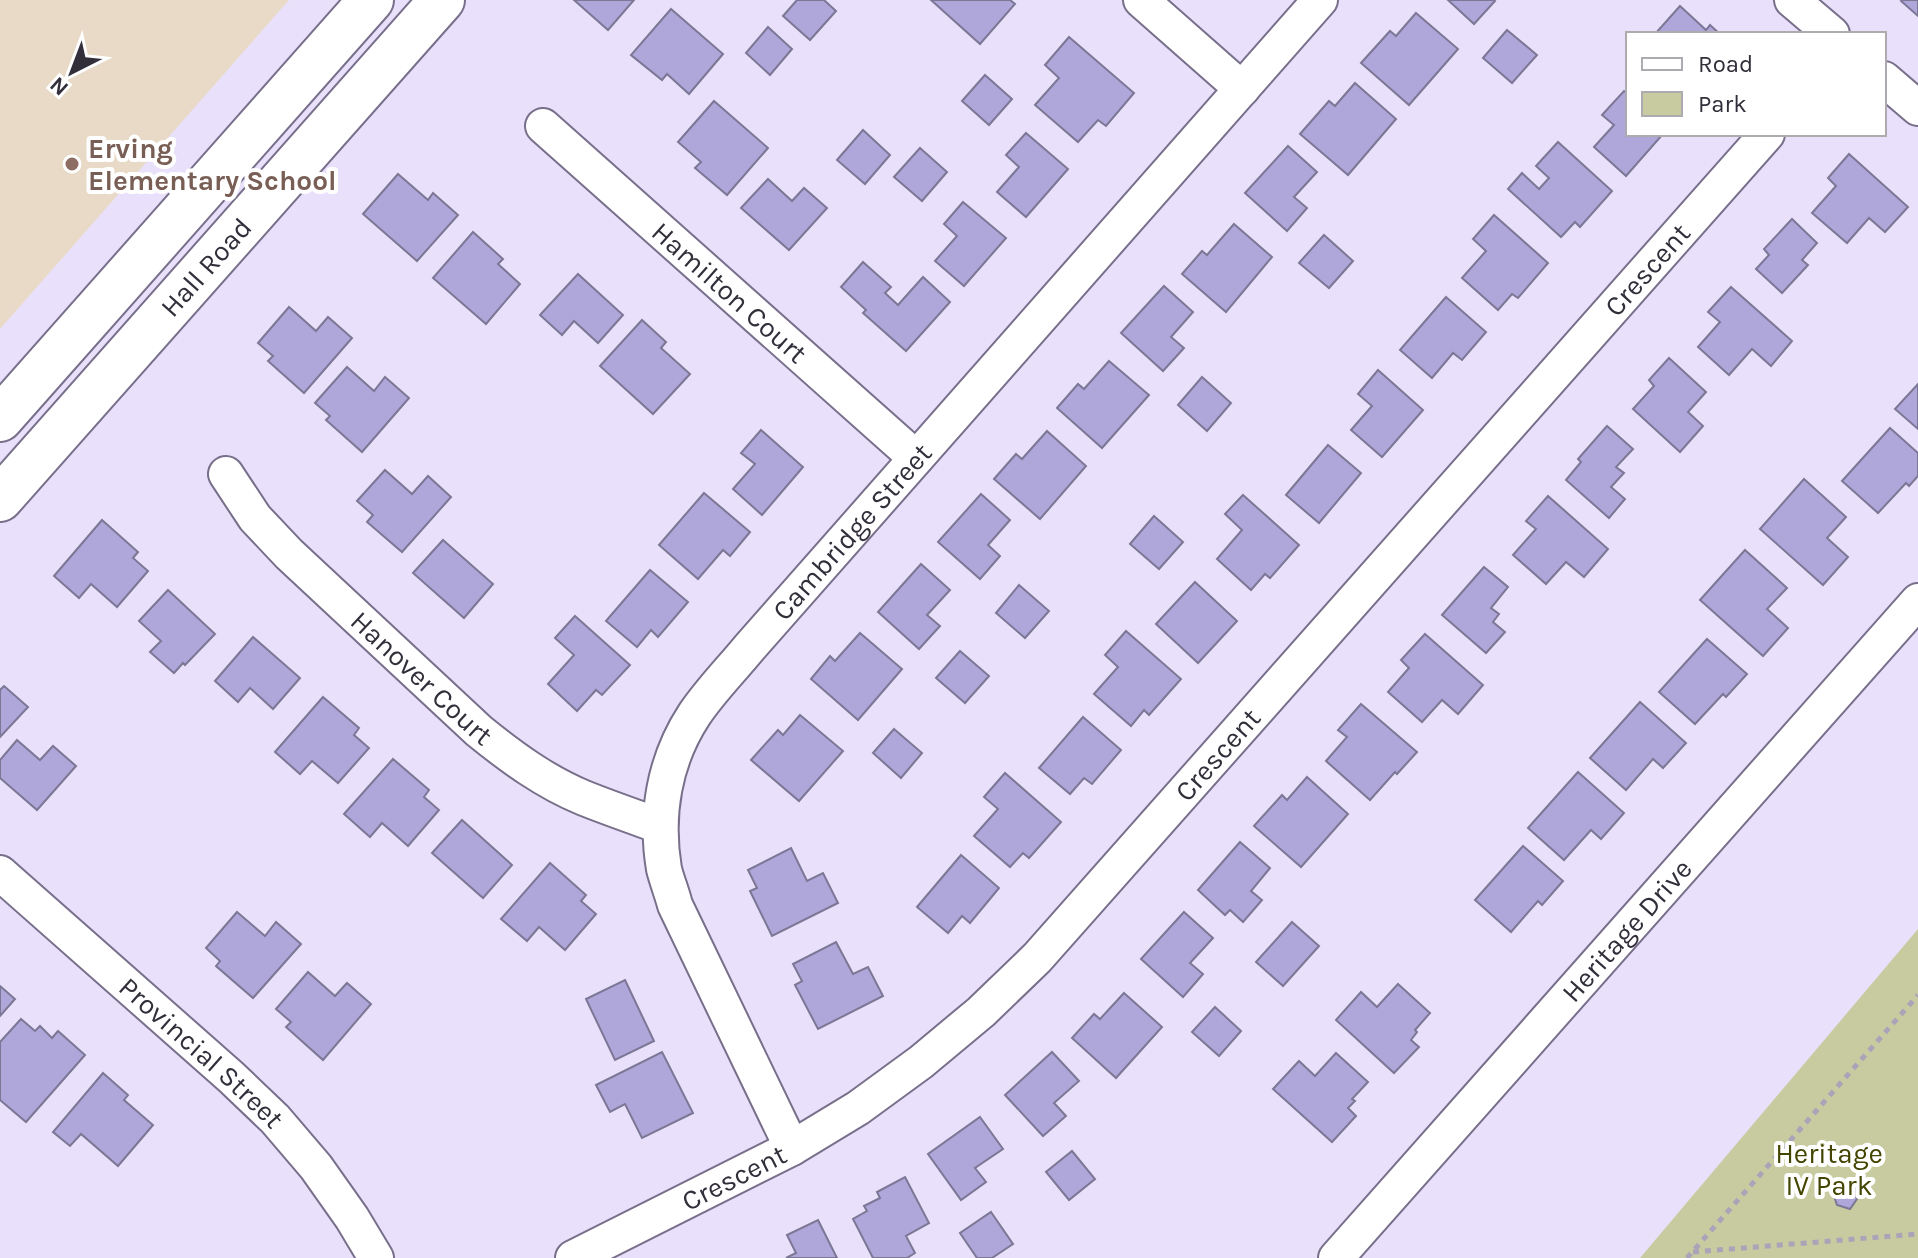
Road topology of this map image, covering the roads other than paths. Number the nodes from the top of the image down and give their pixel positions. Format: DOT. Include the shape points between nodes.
graph roads {
  1 [pos="371,0"];
  2 [pos="442,0"];
  3 [pos="1141,0"];
  4 [pos="1320,0"];
  5 [pos="1792,0"];
  6 [pos="1830,32"];
  7 [pos="1886,81"];
  8 [pos="1242,89"];
  9 [pos="1918,108"];
  10 [pos="543,126"];
  11 [pos="1765,136"];
  12 [pos="0,419"];
  13 [pos="916,458"];
  14 [pos="226,474"];
  15 [pos="0,499"];
  16 [pos="1918,601"];
  17 [pos="660,826"];
  18 [pos="0,873"];
  19 [pos="792,1148"];
  20 [pos="376,1258"];
  21 [pos="573,1258"];
  22 [pos="1336,1258"];
  1 -- 12 [label="street, Hall Road"];
  2 -- 15 [label="street, Hall Road"];
  3 -- 8 [label="street"];
  4 -- 8 [label="street, Cambridge Street"];
  5 -- 6 [label="street"];
  7 -- 9 [label="street"];
  8 -- 13 [label="street, Cambridge Street"];
  10 -- 13 [label="street, Hamilton Court"];
  11 -- 19 [label="street, Crescent" via="1037,958 921,1062"];
  13 -- 17 [label="street, Cambridge Street" via="694,715 668,772"];
  14 -- 17 [label="street, Hanover Court" via="255,518 289,554 479,731 549,781"];
  16 -- 22 [label="street, Heritage Drive"];
  17 -- 19 [label="street, Cambridge Street" via="675,905"];
  18 -- 20 [label="street, Provincial Street" via="275,1119 316,1167"];
  19 -- 21 [label="street, Crescent"];
}
